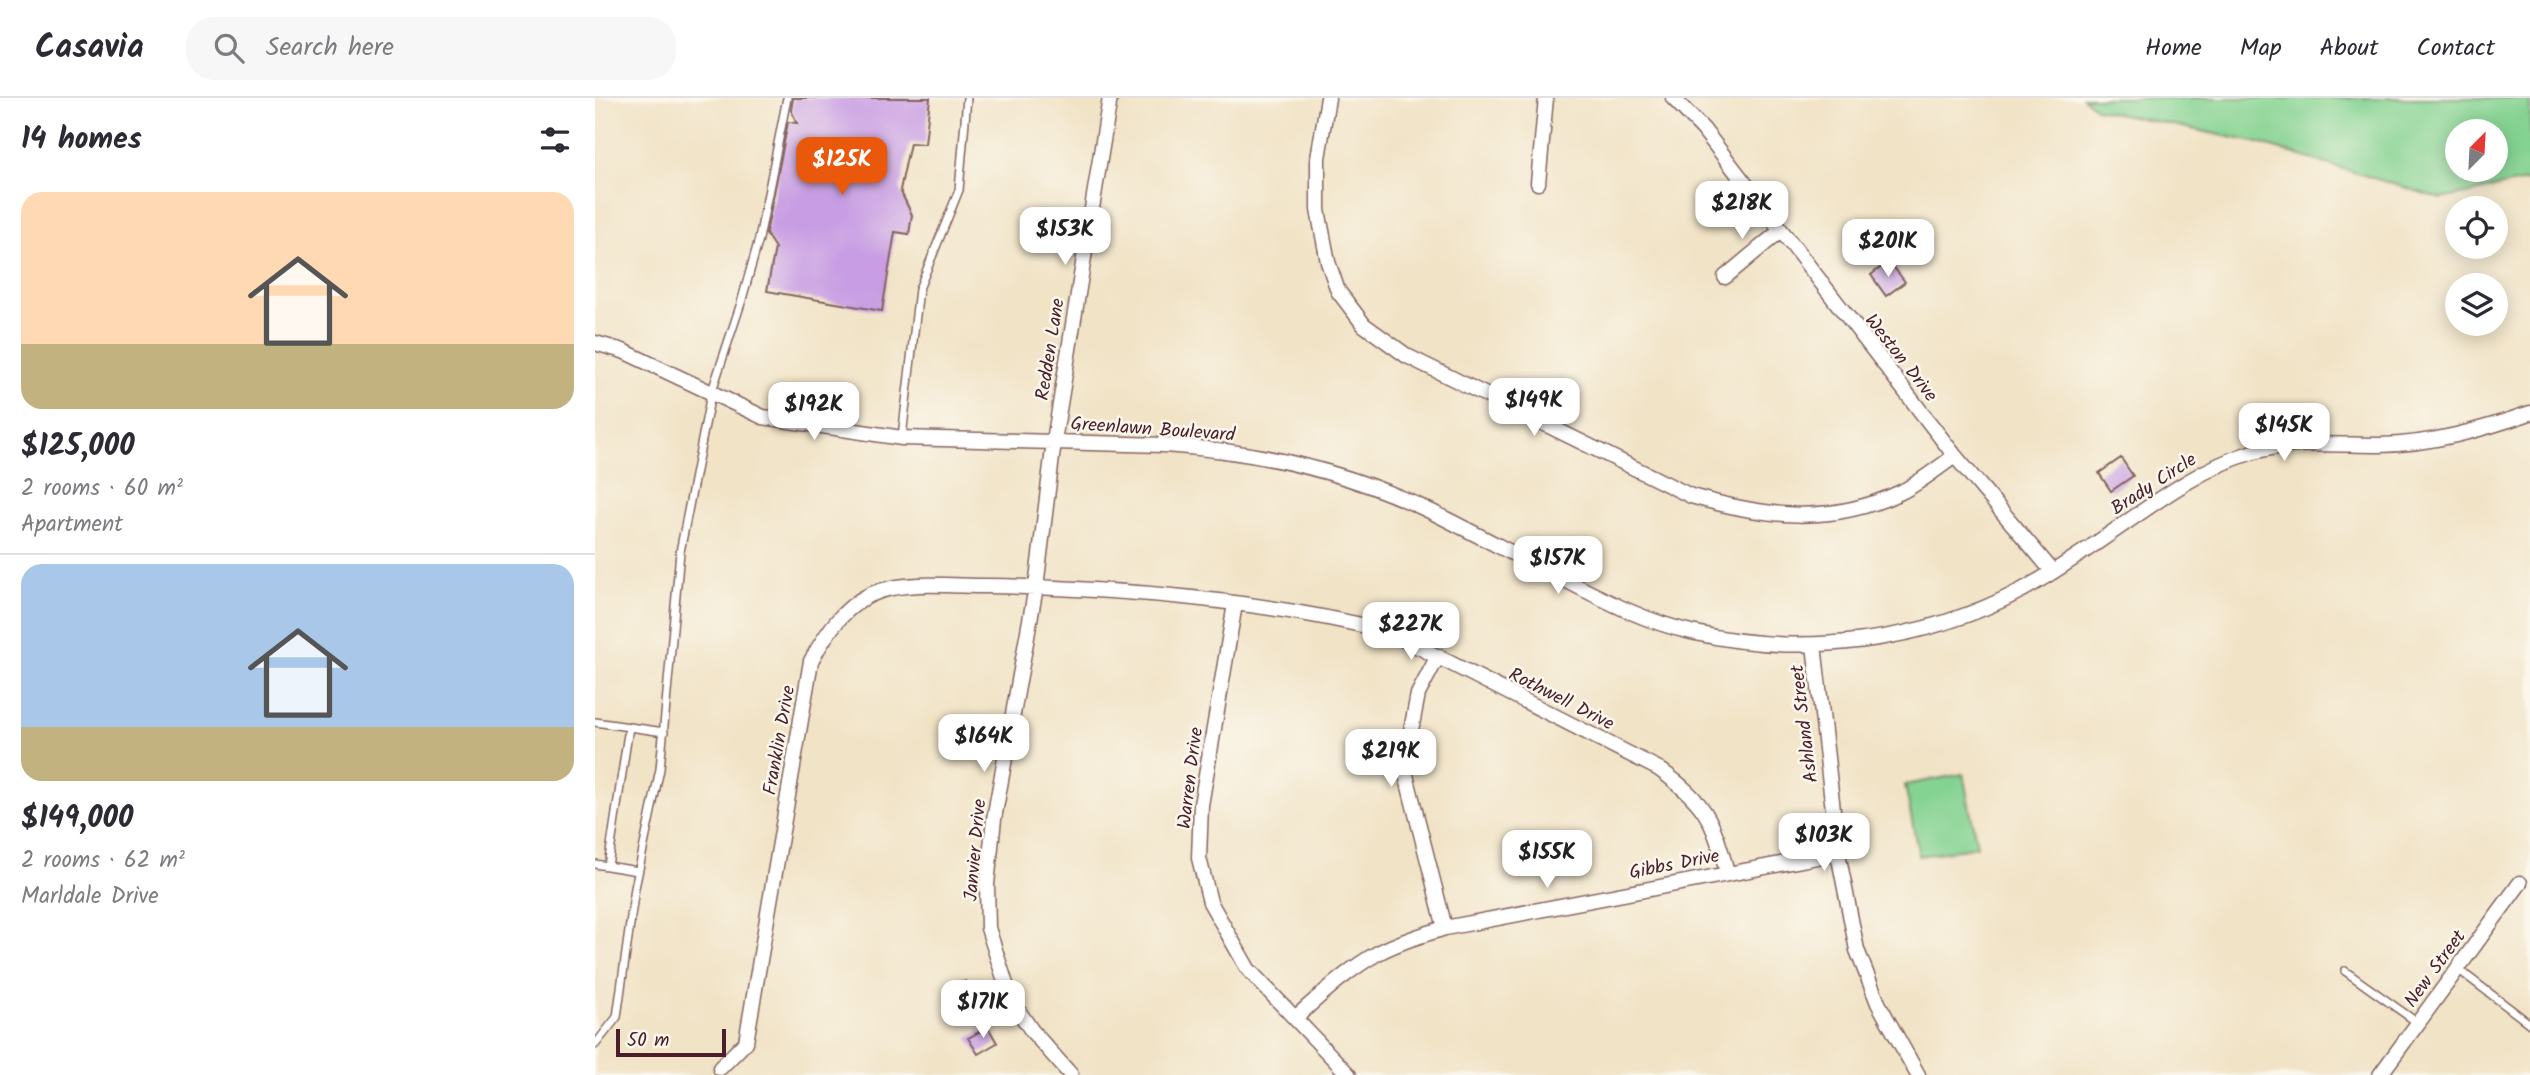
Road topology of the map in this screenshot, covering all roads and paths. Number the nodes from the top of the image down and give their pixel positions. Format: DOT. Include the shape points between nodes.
graph roads {
  1 [pos="787,98"];
  2 [pos="967,98"];
  3 [pos="1110,98"];
  4 [pos="1328,98"];
  5 [pos="1546,98"];
  6 [pos="1673,98"];
  7 [pos="1538,183"];
  8 [pos="1780,232"];
  9 [pos="1725,277"];
  10 [pos="595,342"];
  11 [pos="711,394"];
  12 [pos="2530,413"];
  13 [pos="902,438"];
  14 [pos="1054,441"];
  15 [pos="1955,456"];
  16 [pos="2053,572"];
  17 [pos="1036,587"];
  18 [pos="1235,604"];
  19 [pos="1814,645"];
  20 [pos="1438,656"];
  21 [pos="595,722"];
  22 [pos="629,727"];
  23 [pos="664,732"];
  24 [pos="1838,853"];
  25 [pos="595,864"];
  26 [pos="608,866"];
  27 [pos="638,871"];
  28 [pos="1727,872"];
  29 [pos="2520,883"];
  30 [pos="1444,928"];
  31 [pos="2458,968"];
  32 [pos="2345,971"];
  33 [pos="1295,1018"];
  34 [pos="2417,1023"];
  35 [pos="2530,1024"];
  36 [pos="595,1045"];
  37 [pos="720,1068"];
  38 [pos="1071,1075"];
  39 [pos="1349,1075"];
  40 [pos="1918,1075"];
  41 [pos="2380,1075"];
  1 -- 11 [label="lane" via="759,239"];
  2 -- 13 [label="lane" via="959,190 919,289"];
  3 -- 14 [label="street, Redden Lane"];
  4 -- 15 [label="street" via="1318,158 1318,210 1328,262 1338,290 1364,325 1407,356 1691,496 1733,508 1777,515 1822,515 1864,507 1903,491"];
  5 -- 7 [label="street"];
  6 -- 8 [label="street, Weston Drive" via="1703,129"];
  8 -- 9 [label="street"];
  8 -- 15 [label="street, Weston Drive"];
  10 -- 11 [label="street, Greenlawn Boulevard"];
  11 -- 13 [label="street, Greenlawn Boulevard" via="763,417"];
  11 -- 23 [label="lane" via="680,552"];
  12 -- 16 [label="street, Brady Circle" via="2426,441 2282,446 2224,462"];
  13 -- 14 [label="street, Greenlawn Boulevard"];
  14 -- 17 [label="street, Janvier Drive"];
  14 -- 19 [label="street, Greenlawn Boulevard" via="1204,448 1282,460 1355,481 1430,511 1649,620 1721,639"];
  15 -- 16 [label="street, Weston Drive"];
  16 -- 19 [label="street, Greenlawn Boulevard" via="1992,604 1924,627 1893,636"];
  17 -- 18 [label="street, Rothwell Drive"];
  17 -- 37 [label="street, Franklin Drive" via="923,585 879,591 851,608 828,630 811,661 745,1042"];
  17 -- 38 [label="street, Janvier Drive" via="994,819 988,928 1011,1000"];
  18 -- 20 [label="street, Rothwell Drive" via="1387,631"];
  18 -- 33 [label="street, Warren Drive" via="1201,805 1199,858 1210,902 1248,969"];
  19 -- 24 [label="street, Ashland Street"];
  20 -- 28 [label="street, Rothwell Drive" via="1659,769 1684,787 1705,810"];
  20 -- 30 [label="street" via="1418,694 1404,767"];
  21 -- 22 [label="lane"];
  22 -- 23 [label="lane"];
  22 -- 26 [label="lane"];
  23 -- 27 [label="lane"];
  24 -- 28 [label="street, Gibbs Drive"];
  24 -- 40 [label="street, Ashland Street" via="1857,950 1878,1003"];
  25 -- 26 [label="lane"];
  26 -- 27 [label="lane"];
  27 -- 36 [label="lane" via="617,1017"];
  28 -- 30 [label="street, Gibbs Drive"];
  29 -- 31 [label="street, New Street"];
  30 -- 33 [label="street, Gibbs Drive" via="1377,954"];
  31 -- 34 [label="street, New Street"];
  31 -- 35 [label="lane"];
  32 -- 34 [label="lane"];
  33 -- 39 [label="street, Warren Drive"];
  34 -- 41 [label="street, New Street"];
}
